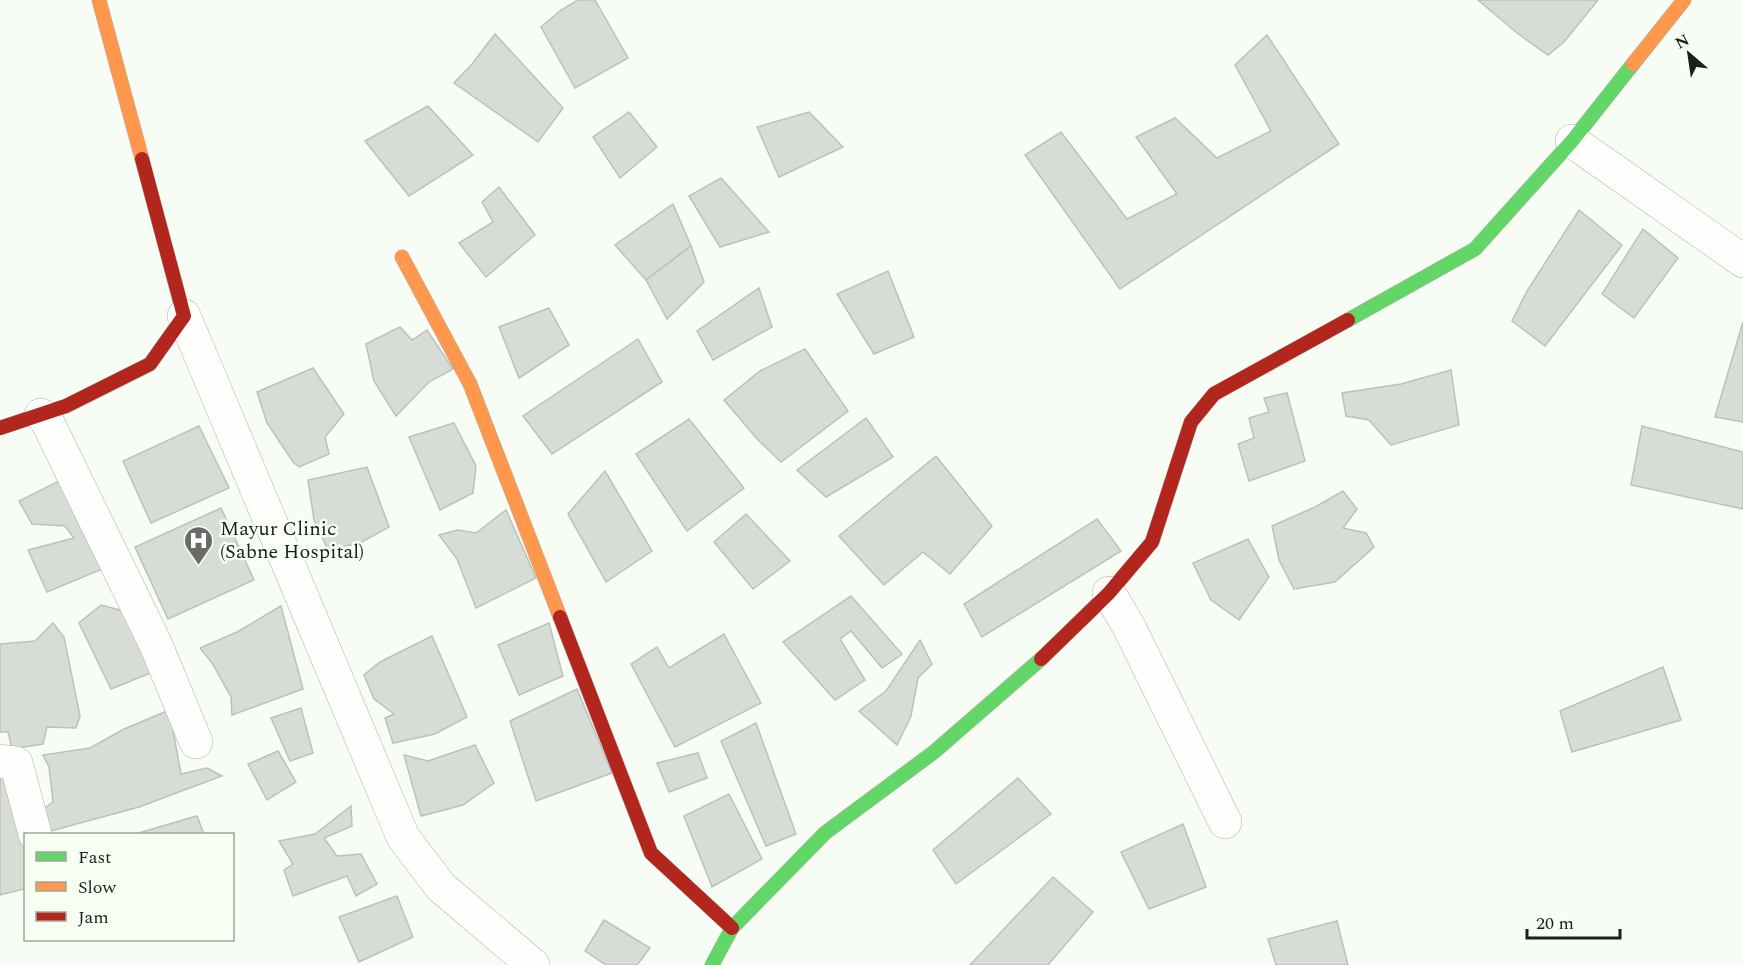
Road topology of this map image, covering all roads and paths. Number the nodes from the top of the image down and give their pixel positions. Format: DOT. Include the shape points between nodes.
graph roads {
  1 [pos="99,0"];
  2 [pos="1684,0"];
  3 [pos="1572,141"];
  4 [pos="402,257"];
  5 [pos="1743,261"];
  6 [pos="184,316"];
  7 [pos="41,415"];
  8 [pos="0,428"];
  9 [pos="1109,593"];
  10 [pos="196,742"];
  11 [pos="0,761"];
  12 [pos="1225,822"];
  13 [pos="35,833"];
  14 [pos="732,928"];
  15 [pos="533,965"];
  16 [pos="712,965"];
  1 -- 6 [label="street"];
  2 -- 3 [label="street"];
  3 -- 5 [label="street"];
  3 -- 9 [label="street" via="1475,249 1214,394 1191,422 1152,542"];
  4 -- 14 [label="street" via="470,384 651,853"];
  6 -- 7 [label="street" via="150,364"];
  6 -- 15 [label="street" via="403,837 441,887"];
  7 -- 8 [label="street"];
  7 -- 10 [label="street" via="156,645"];
  9 -- 12 [label="street"];
  9 -- 14 [label="street" via="934,752 825,833"];
  11 -- 13 [label="street" via="16,763"];
  14 -- 16 [label="street"];
}
